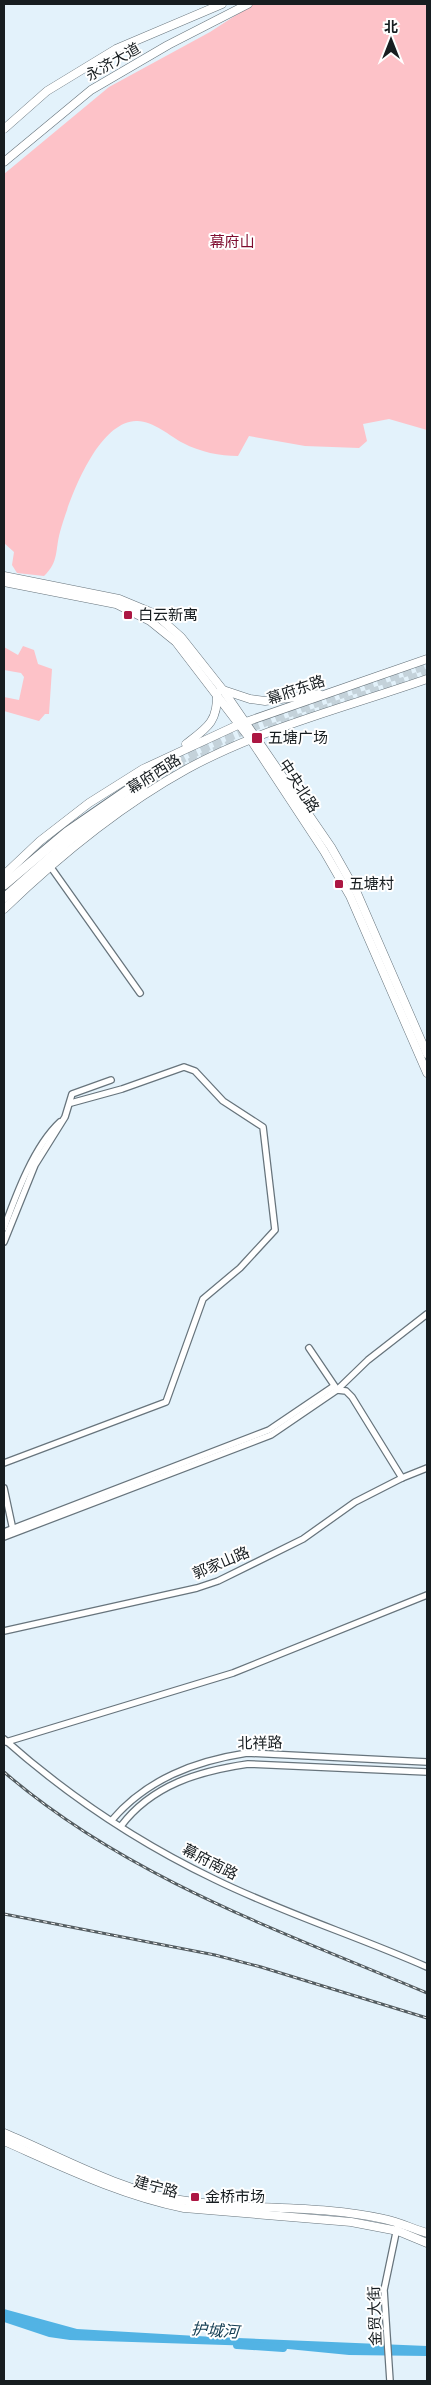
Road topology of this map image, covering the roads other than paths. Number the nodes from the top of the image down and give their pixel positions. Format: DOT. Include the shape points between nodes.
graph roads {
  1 [pos="222,4"];
  2 [pos="248,4"];
  3 [pos="4,129"];
  4 [pos="4,162"];
  5 [pos="4,576"];
  6 [pos="4,582"];
  7 [pos="427,659"];
  8 [pos="427,679"];
  9 [pos="220,692"];
  10 [pos="331,693"];
  11 [pos="243,723"];
  12 [pos="254,738"];
  13 [pos="176,752"];
  14 [pos="50,866"];
  15 [pos="4,874"];
  16 [pos="4,886"];
  17 [pos="4,898"];
  18 [pos="4,908"];
  19 [pos="140,992"];
  20 [pos="427,1054"];
  21 [pos="427,1074"];
  22 [pos="111,1080"];
  23 [pos="71,1103"];
  24 [pos="65,1118"];
  25 [pos="4,1220"];
  26 [pos="10,1224"];
  27 [pos="4,1228"];
  28 [pos="4,1242"];
  29 [pos="427,1314"];
  30 [pos="309,1348"];
  31 [pos="336,1388"];
  32 [pos="4,1463"];
  33 [pos="427,1468"];
  34 [pos="402,1478"];
  35 [pos="4,1488"];
  36 [pos="4,1532"];
  37 [pos="14,1532"];
  38 [pos="4,1537"];
  39 [pos="427,1595"];
  40 [pos="4,1631"];
  41 [pos="5,1740"];
  42 [pos="427,1762"];
  43 [pos="427,1772"];
  44 [pos="140,1794"];
  45 [pos="146,1801"];
  46 [pos="112,1820"];
  47 [pos="121,1826"];
  48 [pos="427,1967"];
  49 [pos="4,2133"];
  50 [pos="4,2141"];
  51 [pos="400,2223"];
  52 [pos="395,2230"];
  53 [pos="427,2233"];
  54 [pos="427,2243"];
  55 [pos="390,2381"];
  1 -- 3 [label="main road, 永济大道" via="116,49 47,91"];
  2 -- 4 [label="main road, 永济大道" via="91,90"];
  5 -- 9 [label="main road, 中央北路" via="100,594 139,606 169,625"];
  6 -- 9 [label="main road, 中央北路" via="98,600 136,613 176,642"];
  7 -- 10 [label="main road, 幕府东路"];
  8 -- 12 [label="main road, 幕府西路"];
  9 -- 10 [label="main road" via="265,701"];
  9 -- 11 [label="main road, 中央北路"];
  9 -- 13 [label="main road" via="214,718"];
  10 -- 11 [label="main road, 幕府东路"];
  11 -- 12 [label="main road, 中央北路"];
  11 -- 13 [label="main road, 幕府东路"];
  12 -- 14 [label="main road, 幕府西路" via="187,769 98,827"];
  12 -- 20 [label="main road, 中央北路" via="332,847 357,893"];
  12 -- 21 [label="main road, 中央北路" via="350,896"];
  13 -- 15 [label="main road, 幕府西路" via="143,768 89,803"];
  14 -- 18 [label="main road, 幕府西路"];
  14 -- 19 [label="street"];
  16 -- 17 [label="highway, 幕府西路" via="67,832 142,786 72,838"];
  22 -- 23 [label="street" via="72,1094"];
  23 -- 24 [label="street"];
  23 -- 32 [label="street" via="184,1068 195,1071 223,1101 263,1127 275,1230 240,1268 203,1299 166,1402"];
  24 -- 26 [label="street" via="36,1165"];
  24 -- 27 [label="street" via="53,1129 31,1163"];
  25 -- 26 [label="street"];
  26 -- 28 [label="street"];
  29 -- 31 [label="street"];
  30 -- 31 [label="street"];
  31 -- 34 [label="street" via="352,1397"];
  31 -- 36 [label="street" via="269,1430"];
  31 -- 37 [label="street" via="271,1434"];
  33 -- 34 [label="street, 郭家山路"];
  34 -- 40 [label="street, 郭家山路" via="355,1502 303,1539 218,1581"];
  35 -- 37 [label="street"];
  37 -- 38 [label="street"];
  39 -- 41 [label="street" via="233,1673"];
  41 -- 46 [label="street, 幕府南路"];
  42 -- 44 [label="street, 北祥路" via="247,1753 196,1764"];
  43 -- 45 [label="street, 北祥路" via="248,1764 198,1774 164,1788"];
  44 -- 45 [label="street" via="140,1800"];
  44 -- 46 [label="street, 北祥路"];
  45 -- 47 [label="street, 北祥路"];
  46 -- 47 [label="street, 幕府南路"];
  47 -- 48 [label="street, 幕府南路" via="213,1879"];
  49 -- 51 [label="main road, 建宁路" via="96,2174 158,2195 194,2202 332,2212"];
  50 -- 52 [label="main road, 建宁路" via="110,2188 162,2204 351,2222"];
  51 -- 52 [label="street, 金贸大街"];
  51 -- 53 [label="main road, 建宁路"];
  52 -- 54 [label="main road, 建宁路"];
  52 -- 55 [label="street, 金贸大街" via="384,2290"];
}
